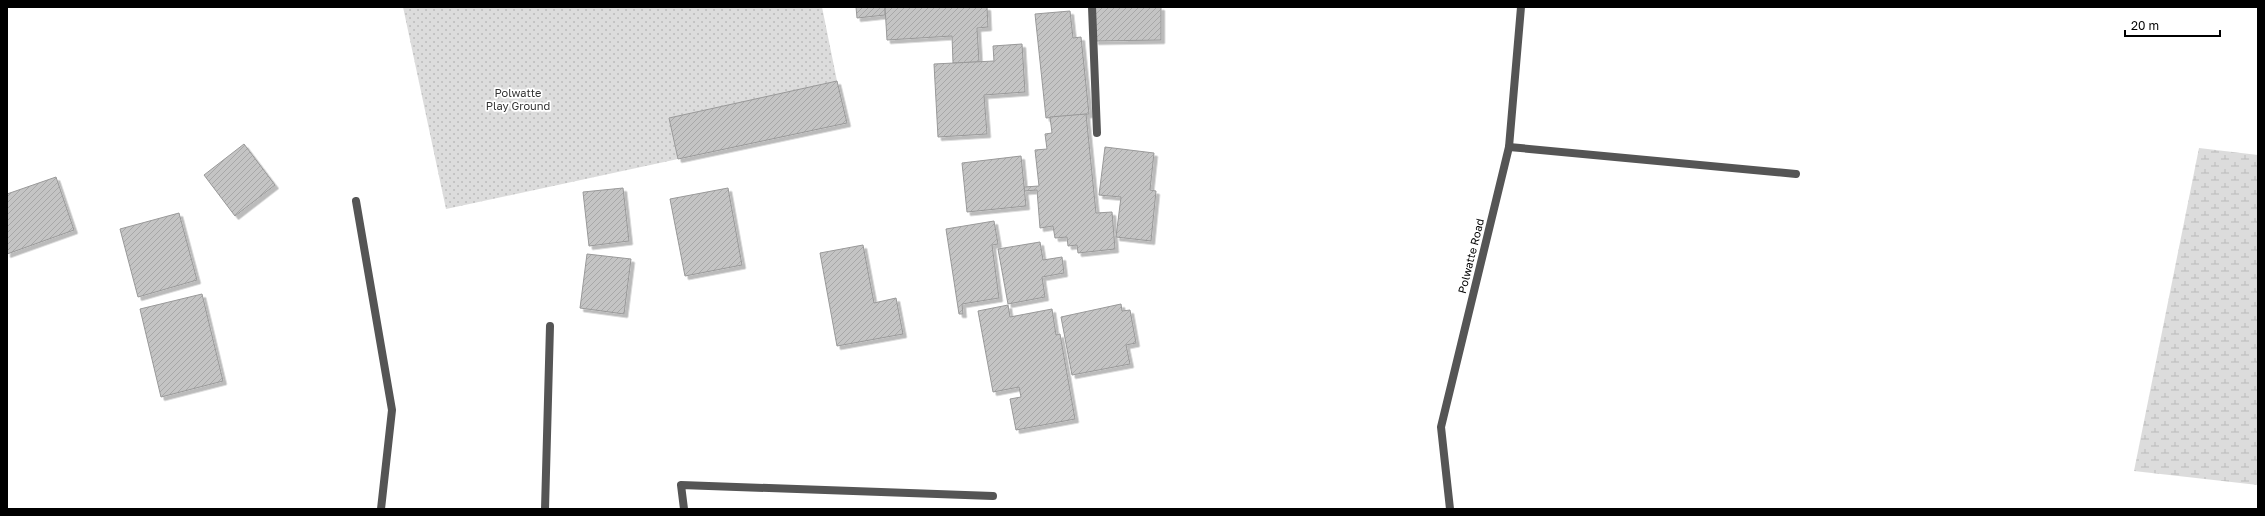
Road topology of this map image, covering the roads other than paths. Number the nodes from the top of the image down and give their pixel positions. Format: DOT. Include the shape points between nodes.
graph roads {
  1 [pos="1092,7"];
  2 [pos="1521,7"];
  3 [pos="1097,133"];
  4 [pos="1509,147"];
  5 [pos="1796,174"];
  6 [pos="356,200"];
  7 [pos="550,326"];
  8 [pos="992,496"];
  9 [pos="381,509"];
  10 [pos="545,509"];
  11 [pos="684,509"];
  12 [pos="1450,509"];
  1 -- 3 [label="street"];
  2 -- 4 [label="street, Polwatte Road"];
  4 -- 5 [label="street"];
  4 -- 12 [label="street, Polwatte Road" via="1441,427"];
  6 -- 9 [label="street" via="392,410"];
  7 -- 10 [label="street"];
  8 -- 11 [label="street" via="681,485"];
}
